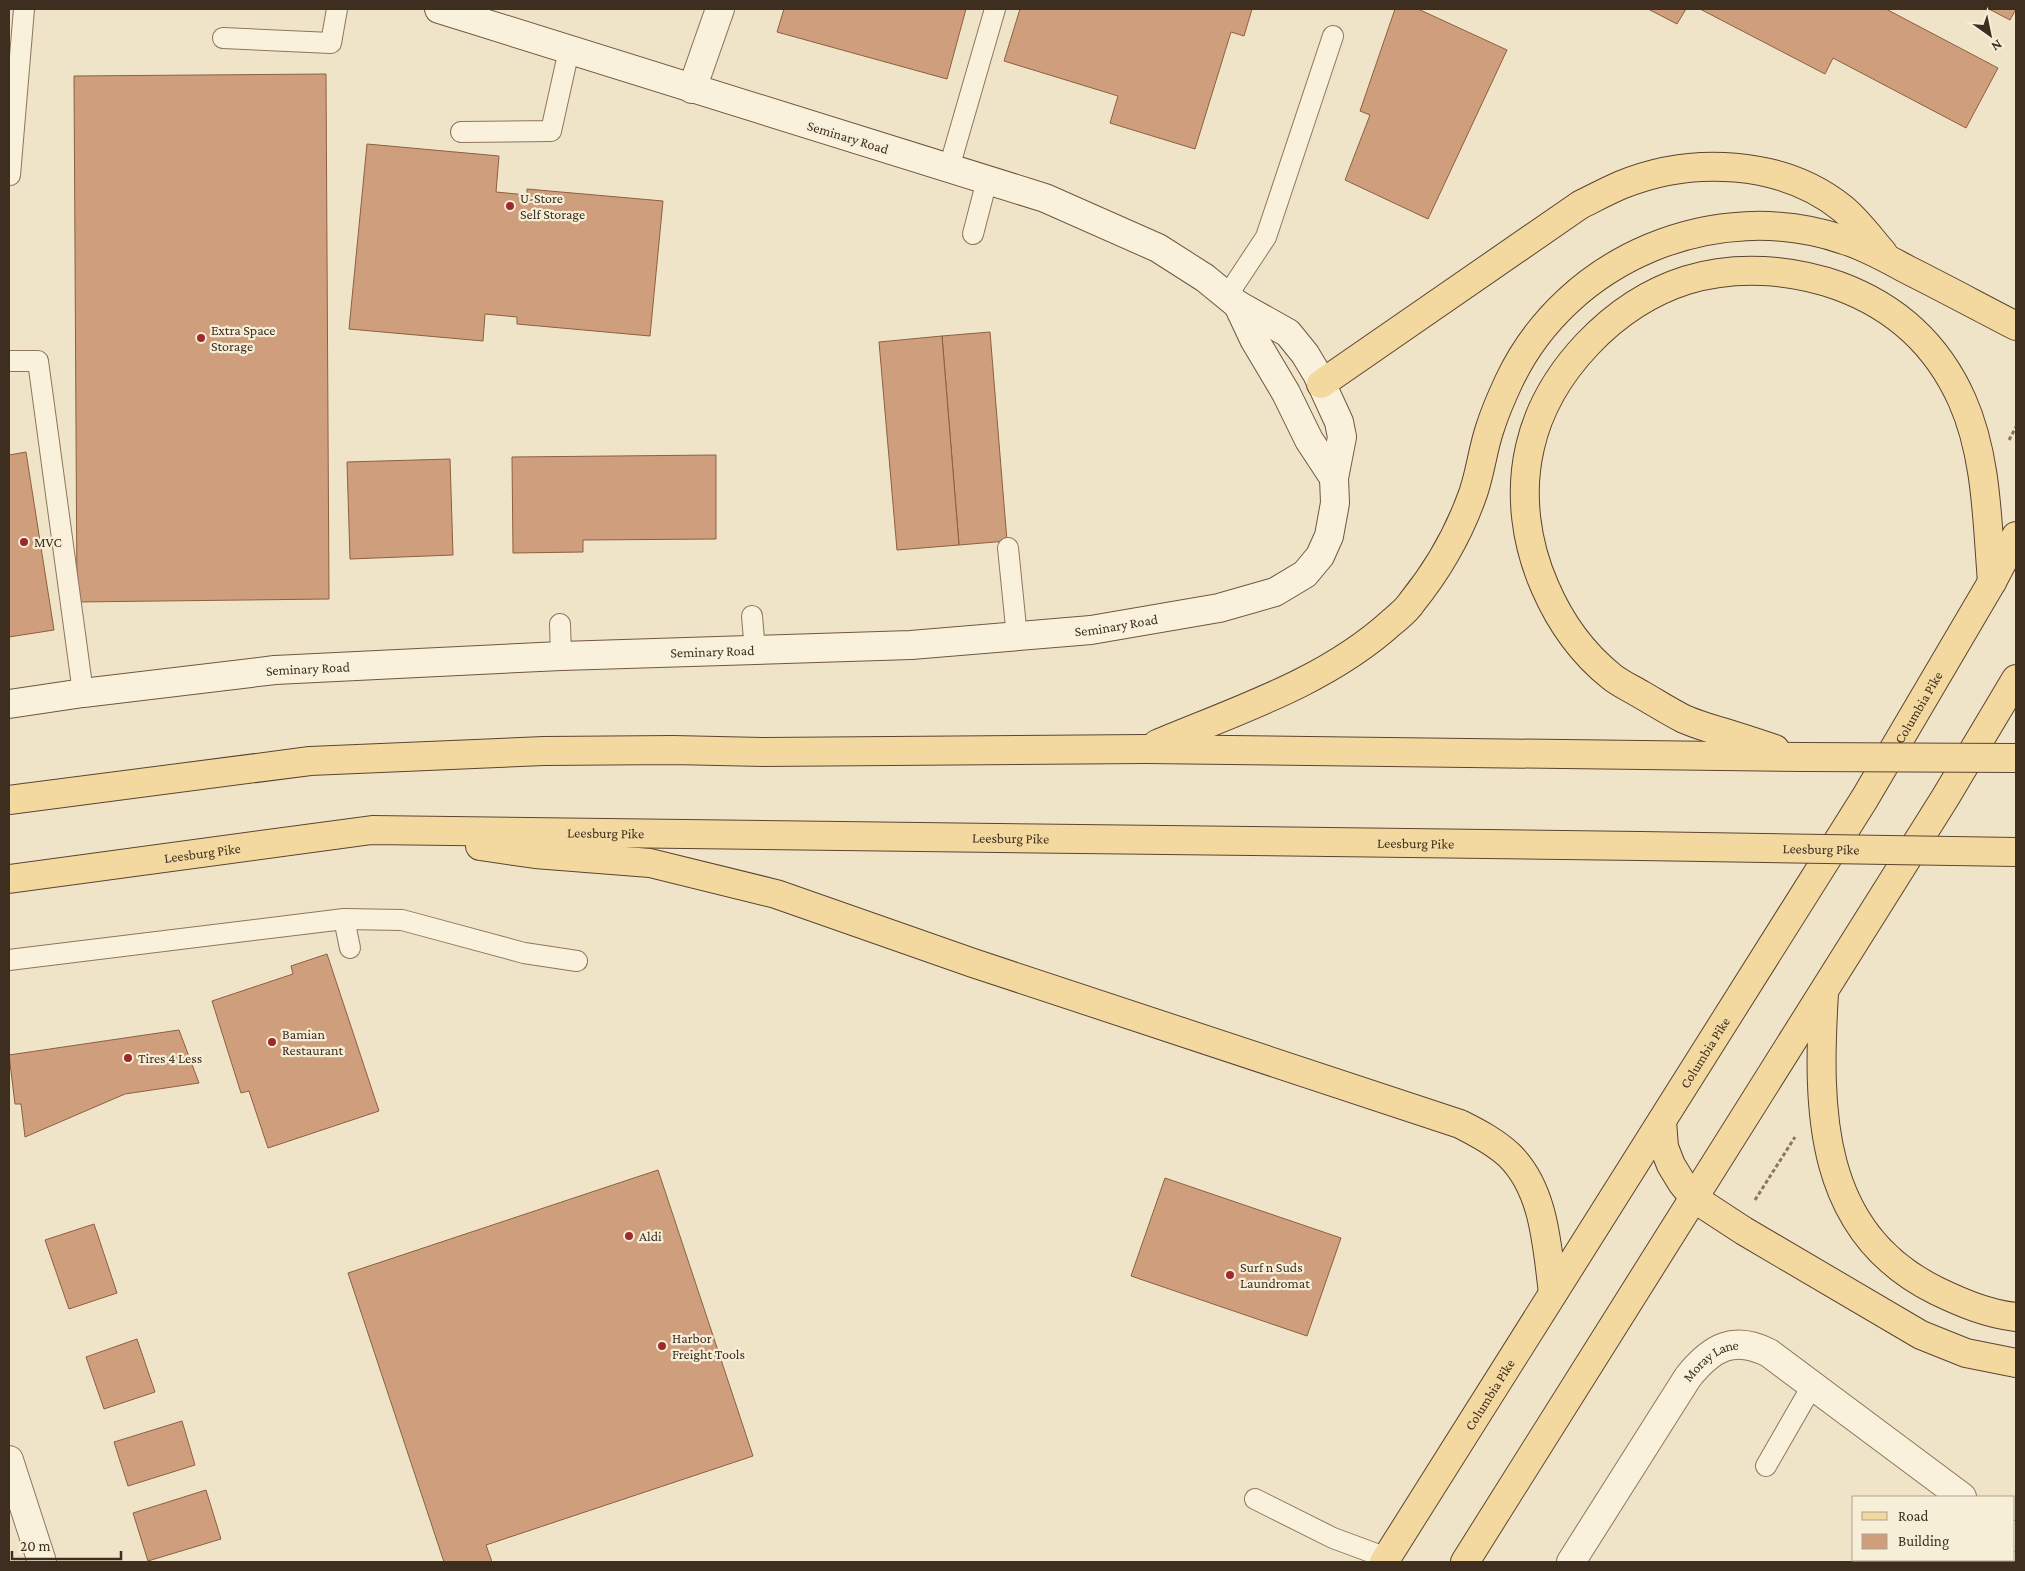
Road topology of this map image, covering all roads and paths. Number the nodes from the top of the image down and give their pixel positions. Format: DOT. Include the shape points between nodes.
graph roads {
  1 [pos="337,9"];
  2 [pos="439,9"];
  3 [pos="720,9"];
  4 [pos="995,9"];
  5 [pos="23,14"];
  6 [pos="1333,36"];
  7 [pos="223,38"];
  8 [pos="570,50"];
  9 [pos="692,89"];
  10 [pos="461,132"];
  11 [pos="949,168"];
  12 [pos="10,175"];
  13 [pos="987,180"];
  14 [pos="973,234"];
  15 [pos="1891,261"];
  16 [pos="1233,300"];
  17 [pos="2016,326"];
  18 [pos="9,361"];
  19 [pos="1322,384"];
  20 [pos="1334,478"];
  21 [pos="2016,536"];
  22 [pos="1008,548"];
  23 [pos="1992,582"];
  24 [pos="752,616"];
  25 [pos="560,624"];
  26 [pos="1017,637"];
  27 [pos="755,651"];
  28 [pos="560,656"];
  29 [pos="2016,679"];
  30 [pos="83,693"];
  31 [pos="9,704"];
  32 [pos="1145,749"];
  33 [pos="1802,758"];
  34 [pos="2016,758"];
  35 [pos="9,800"];
  36 [pos="372,830"];
  37 [pos="2016,852"];
  38 [pos="9,879"];
  39 [pos="344,919"];
  40 [pos="350,948"];
  41 [pos="9,960"];
  42 [pos="577,960"];
  43 [pos="1824,990"];
  44 [pos="1662,1121"];
  45 [pos="1799,1130"];
  46 [pos="1695,1199"];
  47 [pos="1750,1206"];
  48 [pos="1553,1293"];
  49 [pos="2016,1316"];
  50 [pos="2016,1363"];
  51 [pos="1812,1386"];
  52 [pos="9,1460"];
  53 [pos="1766,1466"];
  54 [pos="1961,1496"];
  55 [pos="1255,1500"];
  56 [pos="1389,1561"];
  57 [pos="42,1562"];
  58 [pos="1465,1562"];
  59 [pos="1571,1562"];
  1 -- 7 [label="lane" via="331,43"];
  2 -- 8 [label="street, Seminary Road"];
  3 -- 9 [label="street"];
  4 -- 11 [label="lane"];
  5 -- 12 [label="lane"];
  6 -- 16 [label="lane" via="1266,236"];
  8 -- 9 [label="street, Seminary Road"];
  8 -- 10 [label="lane" via="551,131"];
  9 -- 11 [label="street, Seminary Road"];
  11 -- 13 [label="street, Seminary Road"];
  13 -- 14 [label="lane"];
  13 -- 16 [label="street, Seminary Road" via="1045,198 1158,248"];
  15 -- 17 [label="main road"];
  15 -- 19 [label="main road" via="1843,209 1808,185 1767,172 1723,166 1667,171 1622,184 1580,205"];
  15 -- 32 [label="main road" via="1845,240 1798,228 1765,225 1716,228 1660,243 1614,266 1573,296 1537,335 1509,379 1490,428 1472,498 1452,544 1410,605 1372,640 1332,666 1279,693"];
  16 -- 19 [label="street, Seminary Road" via="1288,333"];
  16 -- 20 [label="street, Seminary Road" via="1306,435"];
  18 -- 30 [label="lane" via="38,361"];
  19 -- 20 [label="street, Seminary Road" via="1341,430"];
  20 -- 26 [label="street, Seminary Road" via="1335,503 1329,536 1320,556 1305,574 1286,587 1219,608 1091,630"];
  21 -- 23 [label="main road, Columbia Pike"];
  22 -- 26 [label="lane"];
  23 -- 33 [label="main road" via="1986,504 1971,424 1952,381 1926,342 1899,317 1855,292 1817,278 1774,271 1730,271 1688,280 1656,293 1630,307 1596,336 1566,369 1544,408 1530,446 1524,488 1527,530 1536,567 1554,608 1579,645 1613,678 1686,720"];
  23 -- 44 [label="main road, Columbia Pike" via="1865,798"];
  24 -- 27 [label="lane"];
  25 -- 28 [label="lane"];
  26 -- 27 [label="street, Seminary Road" via="911,646"];
  27 -- 28 [label="street, Seminary Road"];
  28 -- 30 [label="street, Seminary Road" via="275,670"];
  29 -- 43 [label="main road"];
  30 -- 31 [label="street, Seminary Road"];
  32 -- 33 [label="main road"];
  32 -- 35 [label="main road" via="544,751 310,761"];
  33 -- 34 [label="main road, bridge"];
  36 -- 37 [label="main road, Leesburg Pike, bridge"];
  36 -- 38 [label="main road, Leesburg Pike"];
  36 -- 48 [label="main road" via="535,854 650,863 776,894 973,963 1460,1124 1496,1144 1527,1180 1545,1235"];
  39 -- 40 [label="lane"];
  39 -- 41 [label="lane"];
  39 -- 42 [label="lane" via="402,920 524,953"];
  43 -- 46 [label="main road"];
  43 -- 49 [label="main road" via="1821,1044 1828,1147 1834,1172 1854,1216 1869,1239 1914,1280 1962,1303 2004,1316"];
  44 -- 46 [label="main road" via="1664,1147 1671,1165"];
  44 -- 48 [label="main road, Columbia Pike"];
  45 -- 47 [label="path"];
  46 -- 50 [label="main road" via="1920,1335 1966,1353"];
  46 -- 58 [label="main road"];
  48 -- 56 [label="main road, Columbia Pike"];
  51 -- 53 [label="lane"];
  51 -- 54 [label="street, Moray Lane"];
  51 -- 59 [label="street, Moray Lane" via="1770,1354 1751,1345 1725,1346 1706,1358 1678,1392"];
  52 -- 57 [label="street"];
  55 -- 56 [label="lane"];
}
